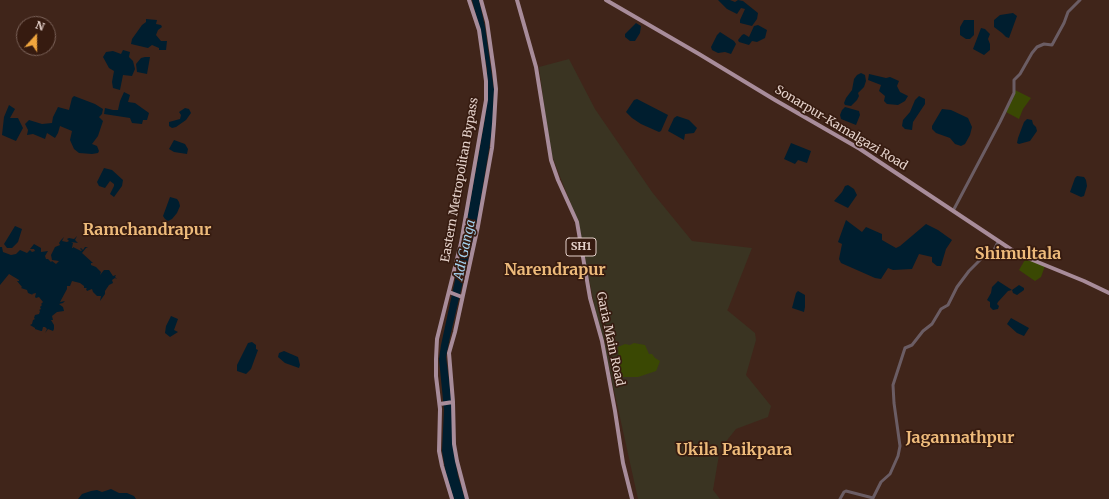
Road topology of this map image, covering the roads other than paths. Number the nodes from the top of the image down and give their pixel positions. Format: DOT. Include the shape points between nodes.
graph roads {
  1 [pos="469,0"];
  2 [pos="481,0"];
  3 [pos="518,0"];
  4 [pos="606,0"];
  5 [pos="1080,0"];
  6 [pos="953,210"];
  7 [pos="998,242"];
  8 [pos="449,292"];
  9 [pos="1109,293"];
  10 [pos="462,297"];
  11 [pos="452,402"];
  12 [pos="442,404"];
  13 [pos="452,499"];
  14 [pos="467,499"];
  15 [pos="632,499"];
  16 [pos="840,499"];
  1 -- 8 [label="main road, Eastern Metropolitan Bypass" via="479,30 486,73 486,100 461,243"];
  2 -- 10 [label="main road, Eastern Metropolitan Bypass" via="487,22 496,89 494,124 478,226"];
  3 -- 15 [label="main road, Garia Main Road / SH1" via="538,76 551,160 577,222 590,298 602,341 623,463"];
  4 -- 6 [label="main road, Sonarpur-Kamalgazi Road" via="860,149"];
  5 -- 6 [label="street" via="1068,12 1052,45 1044,44 1037,47 1014,80 1014,93"];
  6 -- 7 [label="main road, Sonarpur-Kamalgazi Road"];
  7 -- 9 [label="main road, Sonarpur-Kamalgazi Road" via="1018,254 1084,280"];
  7 -- 16 [label="street" via="993,252 969,271 948,305 941,309 932,324 912,345 905,348 893,385 900,446 890,474 881,482 873,498 846,491"];
  8 -- 10 [label="main road"];
  8 -- 12 [label="main road, Eastern Metropolitan Bypass" via="437,346 435,369"];
  10 -- 11 [label="main road, Eastern Metropolitan Bypass" via="449,353"];
  11 -- 12 [label="main road"];
  11 -- 14 [label="main road, Eastern Metropolitan Bypass" via="454,444"];
  12 -- 13 [label="main road, Eastern Metropolitan Bypass" via="439,451"];
}
